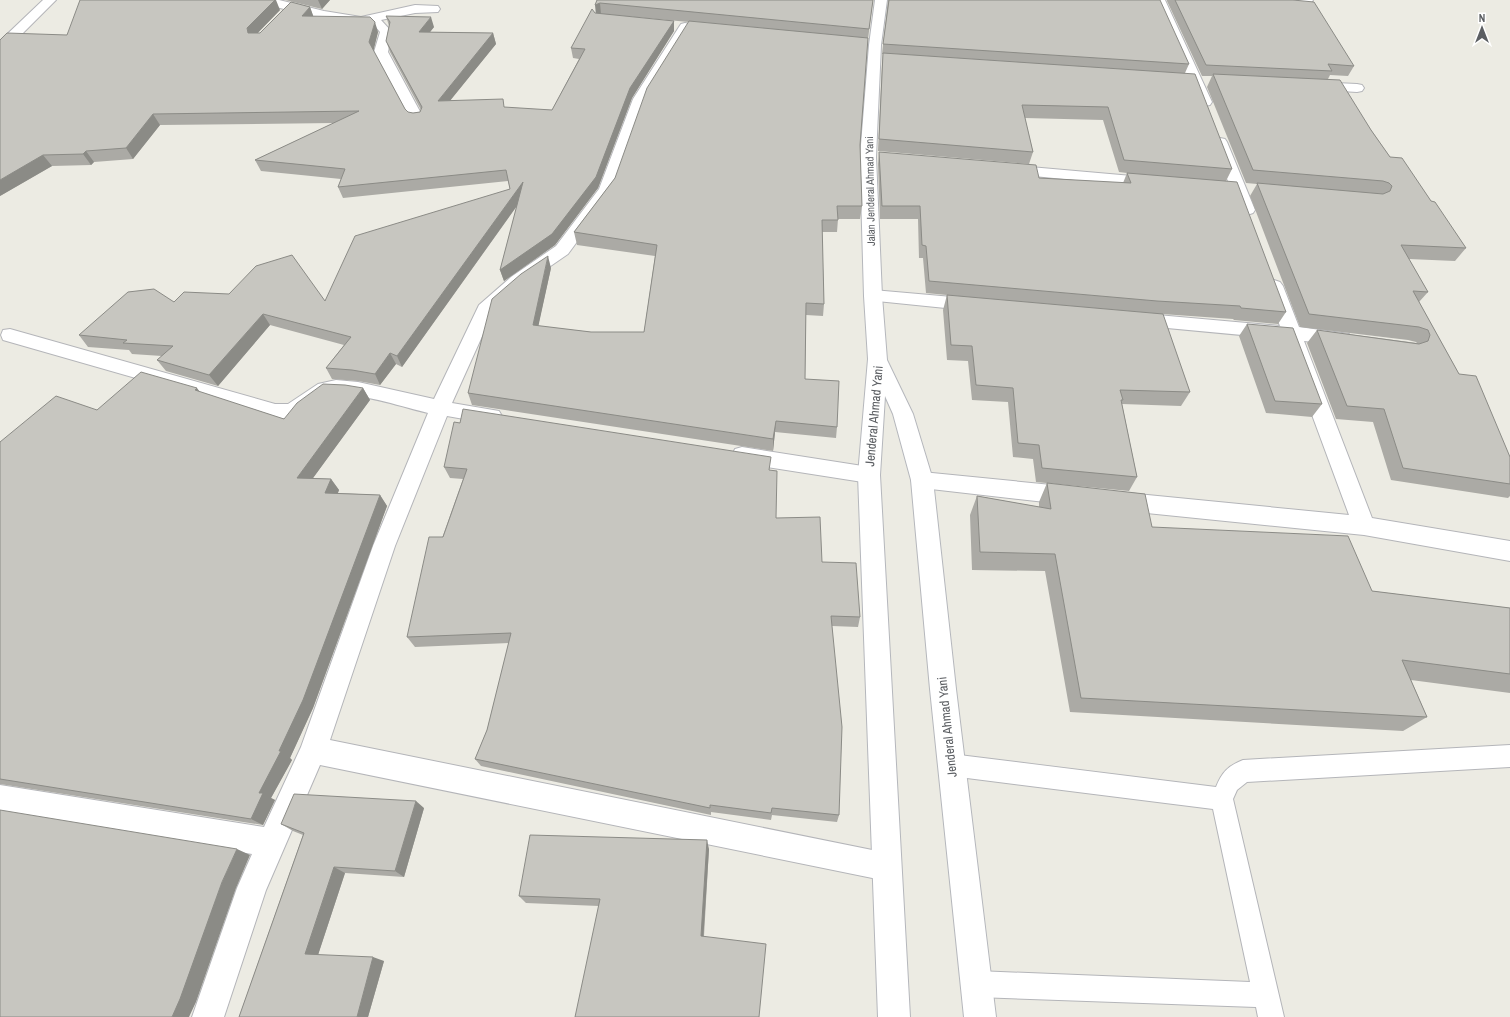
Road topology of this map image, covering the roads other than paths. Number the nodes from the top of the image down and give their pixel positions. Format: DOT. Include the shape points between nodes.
graph roads {
  1 [pos="50,0"];
  2 [pos="264,0"];
  3 [pos="881,0"];
  4 [pos="1159,0"];
  5 [pos="1303,0"];
  6 [pos="1307,0"];
  7 [pos="292,7"];
  8 [pos="434,9"];
  9 [pos="281,18"];
  10 [pos="363,20"];
  11 [pos="685,27"];
  12 [pos="859,43"];
  13 [pos="0,48"];
  14 [pos="874,52"];
  15 [pos="890,60"];
  16 [pos="1304,85"];
  17 [pos="1357,88"];
  18 [pos="417,119"];
  19 [pos="868,157"];
  20 [pos="883,159"];
  21 [pos="991,168"];
  22 [pos="1169,184"];
  23 [pos="1252,224"];
  24 [pos="1270,273"];
  25 [pos="873,296"];
  26 [pos="991,306"];
  27 [pos="1118,318"];
  28 [pos="1292,333"];
  29 [pos="10,335"];
  30 [pos="1362,342"];
  31 [pos="878,359"];
  32 [pos="440,408"];
  33 [pos="510,419"];
  34 [pos="721,452"];
  35 [pos="869,475"];
  36 [pos="922,480"];
  37 [pos="1364,526"];
  38 [pos="1510,551"];
  39 [pos="313,750"];
  40 [pos="1510,756"];
  41 [pos="951,765"];
  42 [pos="0,798"];
  43 [pos="1222,799"];
  44 [pos="273,843"];
  45 [pos="887,867"];
  46 [pos="977,984"];
  47 [pos="1268,1006"];
  48 [pos="208,1017"];
  49 [pos="894,1017"];
  50 [pos="980,1017"];
  1 -- 13 [label="street"];
  2 -- 7 [label="street"];
  3 -- 14 [label="street, Jalan Jenderal Ahmad Yani"];
  4 -- 23 [label="street" via="1196,80"];
  5 -- 6 [label="street"];
  7 -- 9 [label="street"];
  7 -- 10 [label="street" via="324,15"];
  8 -- 10 [label="street" via="416,9"];
  10 -- 18 [label="street" via="379,23 386,32 381,52"];
  11 -- 32 [label="street" via="640,99 607,190 562,250 517,281 485,309"];
  12 -- 14 [label="street"];
  14 -- 15 [label="street"];
  14 -- 19 [label="street, Jalan Jenderal Ahmad Yani"];
  16 -- 17 [label="street"];
  19 -- 20 [label="street"];
  19 -- 25 [label="street, Jalan Jenderal Ahmad Yani"];
  21 -- 22 [label="street"];
  24 -- 28 [label="street"];
  25 -- 26 [label="street"];
  25 -- 31 [label="street, Jalan Jenderal Ahmad Yani"];
  27 -- 28 [label="street"];
  28 -- 30 [label="street"];
  28 -- 37 [label="street"];
  29 -- 32 [label="street" via="275,411 292,412 325,389 336,387 358,389"];
  31 -- 35 [label="street, Jenderal Ahmad Yani"];
  31 -- 36 [label="street, Jenderal Ahmad Yani" via="903,414"];
  32 -- 33 [label="street"];
  32 -- 39 [label="street" via="384,546"];
  34 -- 35 [label="street"];
  35 -- 45 [label="street, Jenderal Ahmad Yani"];
  36 -- 37 [label="street"];
  36 -- 41 [label="street, Jenderal Ahmad Yani"];
  37 -- 38 [label="street"];
  39 -- 44 [label="street"];
  39 -- 45 [label="street"];
  40 -- 43 [label="lane" via="1244,770 1229,782"];
  41 -- 43 [label="lane"];
  41 -- 46 [label="street, Jenderal Ahmad Yani"];
  42 -- 44 [label="street"];
  43 -- 47 [label="lane"];
  44 -- 48 [label="street" via="252,888"];
  45 -- 49 [label="street, Jenderal Ahmad Yani"];
  46 -- 47 [label="lane"];
  46 -- 50 [label="street, Jenderal Ahmad Yani"];
}
